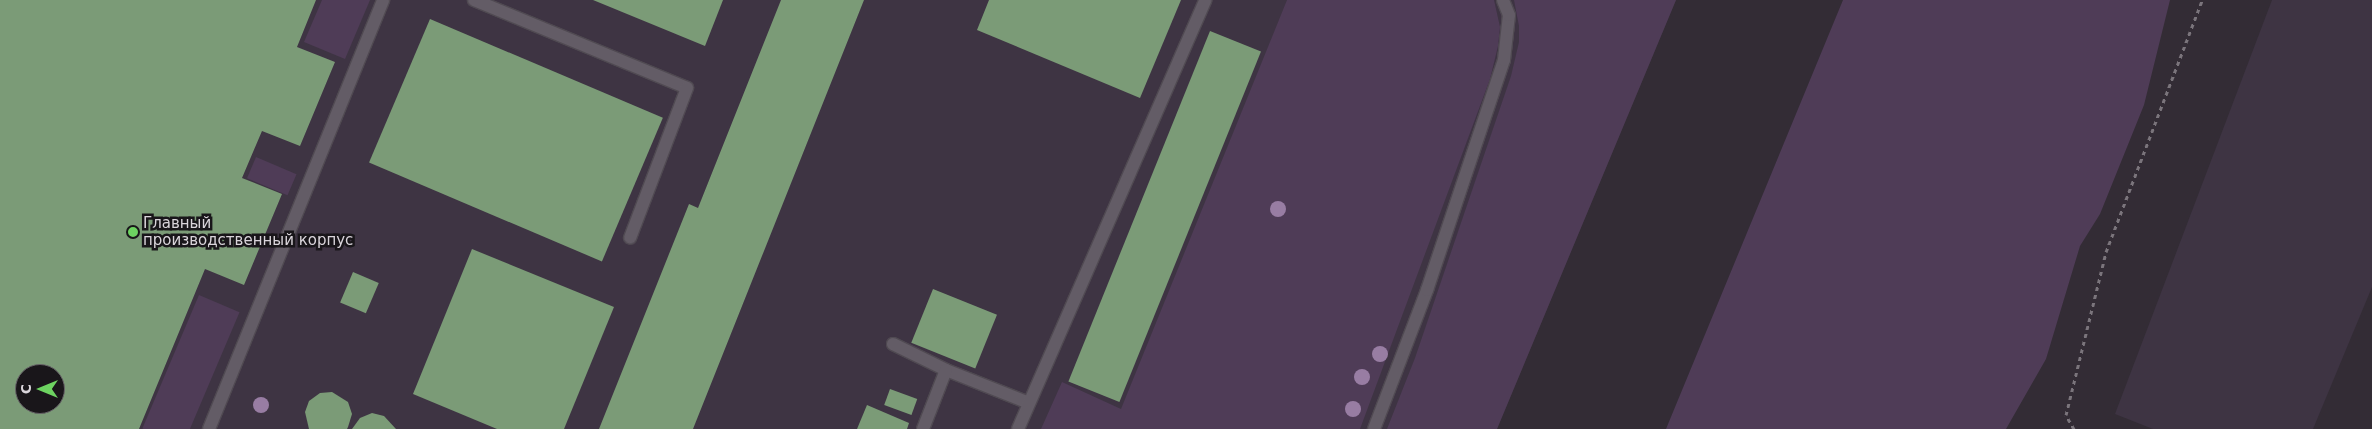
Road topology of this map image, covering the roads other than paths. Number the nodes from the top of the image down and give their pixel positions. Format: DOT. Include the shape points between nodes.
graph roads {
  1 [pos="383,0"];
  2 [pos="474,0"];
  3 [pos="1205,0"];
  4 [pos="1503,0"];
  5 [pos="630,238"];
  6 [pos="893,344"];
  7 [pos="946,370"];
  8 [pos="1029,403"];
  9 [pos="212,428"];
  10 [pos="923,429"];
  11 [pos="1018,429"];
  12 [pos="1374,429"];
  1 -- 9 [label="lane"];
  2 -- 5 [label="lane" via="687,88"];
  3 -- 8 [label="lane"];
  4 -- 12 [label="lane" via="1509,15 1504,60 1427,290"];
  6 -- 7 [label="lane"];
  7 -- 8 [label="lane"];
  7 -- 10 [label="lane"];
  8 -- 11 [label="lane"];
}
